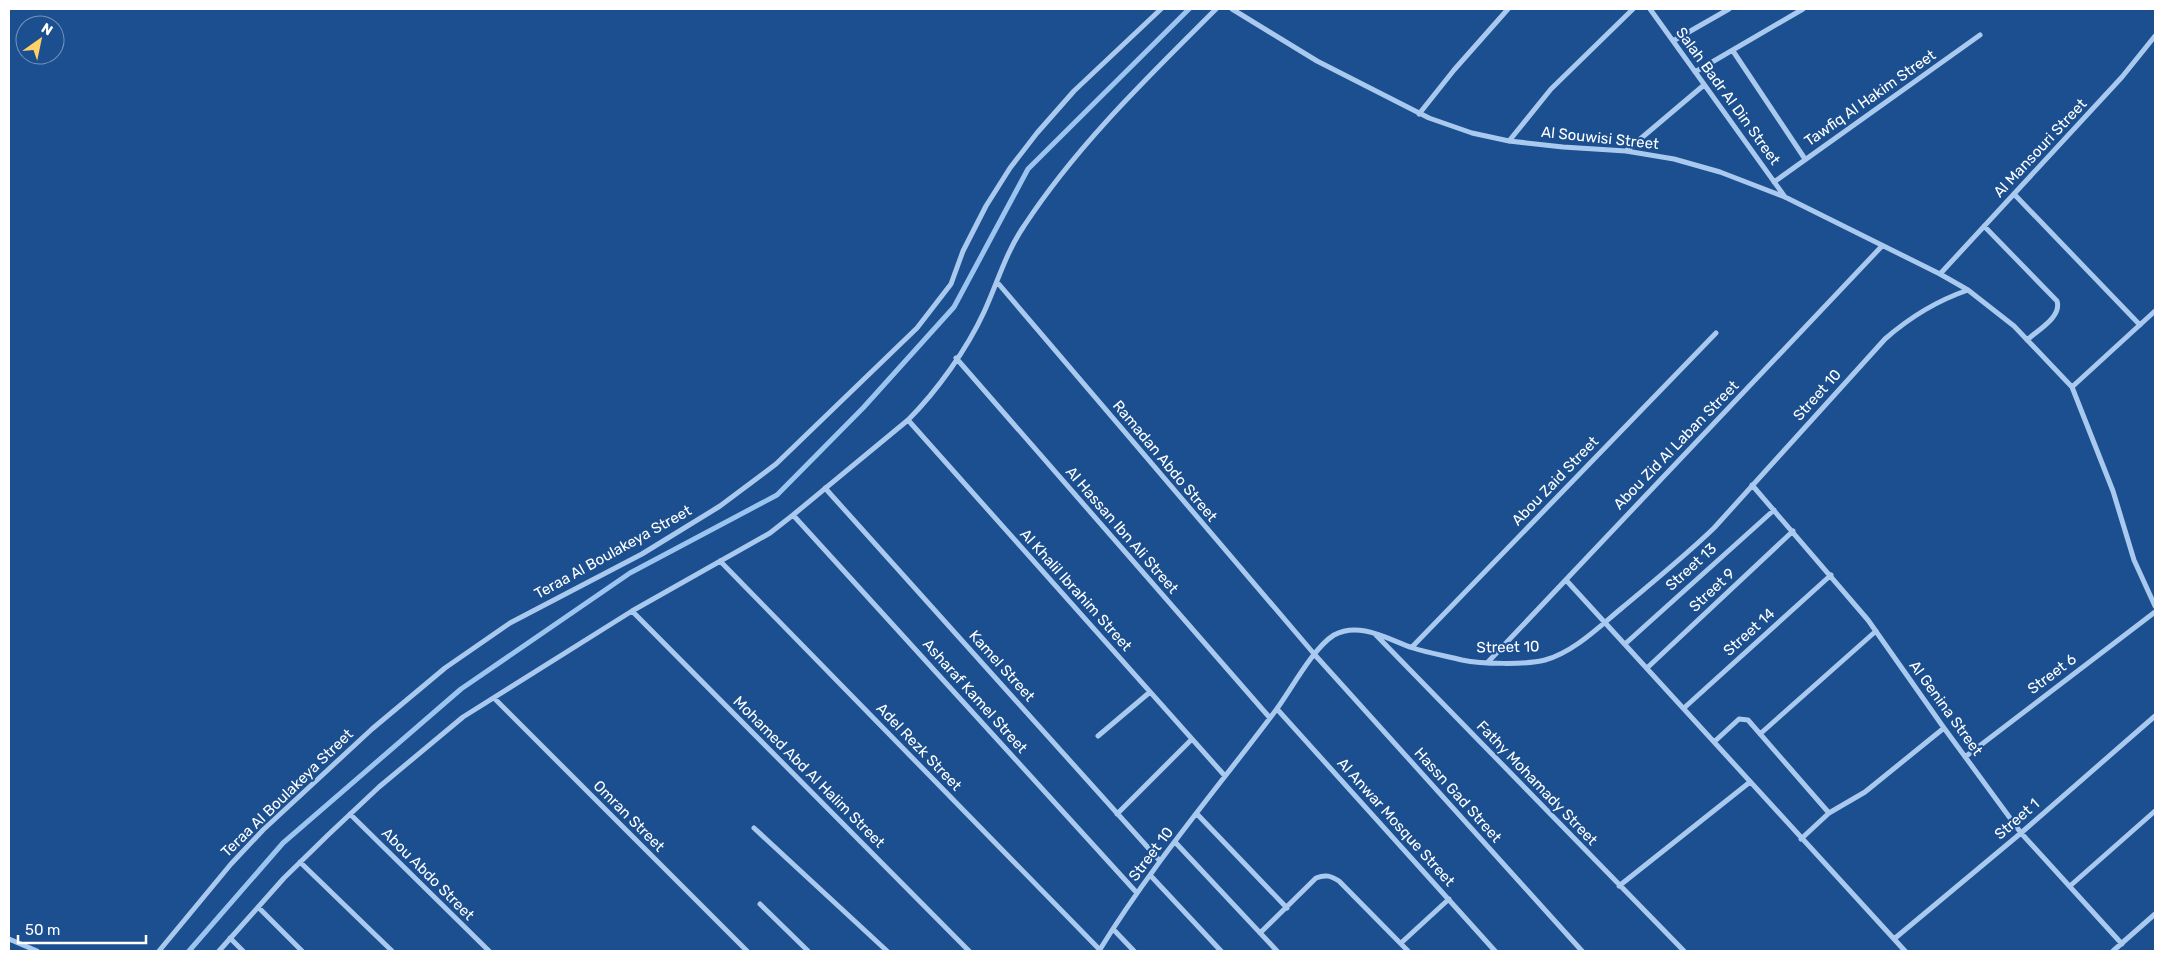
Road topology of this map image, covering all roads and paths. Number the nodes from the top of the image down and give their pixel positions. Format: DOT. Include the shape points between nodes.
graph roads {
  1 [pos="1160,9"];
  2 [pos="1216,9"];
  3 [pos="1232,9"];
  4 [pos="1508,9"];
  5 [pos="1632,9"];
  6 [pos="1650,9"];
  7 [pos="1729,9"];
  8 [pos="1803,9"];
  9 [pos="1980,35"];
  10 [pos="2155,36"];
  11 [pos="1673,42"];
  12 [pos="1732,51"];
  13 [pos="1696,72"];
  14 [pos="1704,85"];
  15 [pos="1420,114"];
  16 [pos="1509,141"];
  17 [pos="1626,151"];
  18 [pos="1805,159"];
  19 [pos="1774,182"];
  20 [pos="2014,194"];
  21 [pos="1785,197"];
  22 [pos="1984,226"];
  23 [pos="1882,246"];
  24 [pos="1940,274"];
  25 [pos="997,282"];
  26 [pos="1968,290"];
  27 [pos="2155,311"];
  28 [pos="2140,325"];
  29 [pos="1716,333"];
  30 [pos="2027,340"];
  31 [pos="956,358"];
  32 [pos="2072,388"];
  33 [pos="908,420"];
  34 [pos="1752,485"];
  35 [pos="825,488"];
  36 [pos="1774,510"];
  37 [pos="794,515"];
  38 [pos="1793,532"];
  39 [pos="720,561"];
  40 [pos="1831,575"];
  41 [pos="1566,580"];
  42 [pos="2155,606"];
  43 [pos="632,611"];
  44 [pos="2155,612"];
  45 [pos="1605,622"];
  46 [pos="1876,631"];
  47 [pos="1374,632"];
  48 [pos="1625,644"];
  49 [pos="1412,647"];
  50 [pos="1314,656"];
  51 [pos="1488,662"];
  52 [pos="1648,668"];
  53 [pos="1150,692"];
  54 [pos="494,698"];
  55 [pos="1684,708"];
  56 [pos="1277,709"];
  57 [pos="2155,716"];
  58 [pos="1270,718"];
  59 [pos="1944,728"];
  60 [pos="1760,734"];
  61 [pos="1098,736"];
  62 [pos="1192,739"];
  63 [pos="1714,742"];
  64 [pos="1965,757"];
  65 [pos="1226,776"];
  66 [pos="1750,782"];
  67 [pos="2155,811"];
  68 [pos="1829,813"];
  69 [pos="350,814"];
  70 [pos="1118,814"];
  71 [pos="1197,814"];
  72 [pos="754,828"];
  73 [pos="2021,833"];
  74 [pos="1801,839"];
  75 [pos="1175,842"];
  76 [pos="300,862"];
  77 [pos="1160,862"];
  78 [pos="1150,875"];
  79 [pos="1619,886"];
  80 [pos="2070,886"];
  81 [pos="1137,893"];
  82 [pos="1449,899"];
  83 [pos="760,904"];
  84 [pos="258,907"];
  85 [pos="1287,908"];
  86 [pos="2155,914"];
  87 [pos="1113,929"];
  88 [pos="1260,933"];
  89 [pos="230,938"];
  90 [pos="9,939"];
  91 [pos="1894,939"];
  92 [pos="1401,944"];
  93 [pos="2122,944"];
  94 [pos="37,951"];
  95 [pos="160,951"];
  96 [pos="219,951"];
  97 [pos="243,951"];
  98 [pos="302,951"];
  99 [pos="392,951"];
  100 [pos="489,951"];
  101 [pos="747,951"];
  102 [pos="808,951"];
  103 [pos="887,951"];
  104 [pos="968,951"];
  105 [pos="1100,951"];
  106 [pos="1134,951"];
  107 [pos="1221,951"];
  108 [pos="1277,951"];
  109 [pos="1406,951"];
  110 [pos="1495,951"];
  111 [pos="1582,951"];
  112 [pos="1684,951"];
  113 [pos="1905,951"];
  114 [pos="2113,951"];
  1 -- 95 [label="street, Teraa Al Boulakeya Street" via="1074,91 1010,168 986,206 950,284 917,328 776,464 720,506 642,554 510,623 445,668 365,735 264,830 231,864"];
  2 -- 25 [label="street" via="1120,106 1047,191 1022,228"];
  3 -- 15 [label="street, Al Souwisi Street" via="1317,61"];
  4 -- 15 [label="street"];
  5 -- 16 [label="street" via="1551,89"];
  6 -- 11 [label="street, Salah Badr Al Din Street"];
  7 -- 11 [label="street"];
  8 -- 12 [label="street"];
  9 -- 18 [label="street, Tawfiq Al Hakim Street"];
  10 -- 20 [label="street, Al Mansouri Street" via="2122,77"];
  11 -- 13 [label="street, Salah Badr Al Din Street"];
  12 -- 13 [label="street"];
  12 -- 18 [label="street, Salah Badr Al Din Street"];
  13 -- 14 [label="street, Salah Badr Al Din Street"];
  14 -- 17 [label="street"];
  14 -- 19 [label="street, Salah Badr Al Din Street"];
  15 -- 16 [label="street, Al Souwisi Street" via="1472,134"];
  16 -- 17 [label="street, Al Souwisi Street"];
  17 -- 21 [label="street, Al Souwisi Street" via="1674,159 1720,172"];
  18 -- 19 [label="street, Tawfiq Al Hakim Street"];
  19 -- 21 [label="street, Salah Badr Al Din Street"];
  20 -- 22 [label="street, Al Mansouri Street"];
  20 -- 28 [label="street"];
  21 -- 23 [label="street, Al Souwisi Street"];
  22 -- 24 [label="street, Al Mansouri Street"];
  22 -- 30 [label="street" via="2057,301 2054,315"];
  23 -- 24 [label="street, Al Souwisi Street"];
  23 -- 41 [label="street, Abou Zid Al Laban Street"];
  24 -- 26 [label="street, Al Souwisi Street"];
  25 -- 31 [label="street" via="976,330"];
  25 -- 50 [label="street, Ramadan Abdo Street"];
  26 -- 30 [label="street, Al Souwisi Street"];
  26 -- 34 [label="street, Street 10" via="1923,310 1885,339"];
  27 -- 28 [label="street"];
  28 -- 32 [label="street"];
  29 -- 49 [label="street, Abou Zaid Street"];
  30 -- 32 [label="street, Al Souwisi Street"];
  31 -- 33 [label="street"];
  31 -- 58 [label="street, Al Hassan Ibn Ali Street"];
  32 -- 42 [label="street" via="2113,491 2134,560"];
  33 -- 35 [label="street"];
  33 -- 53 [label="street, Al Khalil Ibrahim Street"];
  34 -- 36 [label="street, Al Genina Street"];
  34 -- 45 [label="street, Street 10" via="1684,557"];
  35 -- 37 [label="street"];
  35 -- 70 [label="street, Kamel Street"];
  36 -- 38 [label="street, Al Genina Street"];
  36 -- 48 [label="street, Street 13"];
  37 -- 39 [label="street" via="770,533"];
  37 -- 81 [label="street, Asharaf Kamel Street"];
  38 -- 40 [label="street, Al Genina Street"];
  38 -- 52 [label="street, Street 9"];
  39 -- 43 [label="street"];
  39 -- 105 [label="street, Adel Rezk Street"];
  40 -- 46 [label="street, Al Genina Street"];
  40 -- 55 [label="street, Street 14"];
  41 -- 45 [label="street"];
  41 -- 51 [label="street, Abou Zid Al Laban Street"];
  43 -- 54 [label="street"];
  43 -- 104 [label="street, Mohamed Abd Al Halim Street"];
  44 -- 64 [label="street, Street 6"];
  45 -- 48 [label="street"];
  45 -- 51 [label="street, Street 10" via="1574,646 1544,660"];
  46 -- 59 [label="street, Al Genina Street"];
  46 -- 60 [label="street"];
  47 -- 49 [label="street, Street 10"];
  47 -- 50 [label="street, Street 10" via="1352,630 1335,635"];
  47 -- 79 [label="street, Fathy Mohamady Street"];
  48 -- 52 [label="street"];
  49 -- 51 [label="street, Street 10" via="1464,660"];
  50 -- 56 [label="street, Street 10"];
  50 -- 111 [label="street, Hassn Gad Street"];
  52 -- 55 [label="street"];
  53 -- 61 [label="street"];
  53 -- 62 [label="street, Al Khalil Ibrahim Street"];
  54 -- 69 [label="street" via="463,717"];
  54 -- 101 [label="street, Omran Street"];
  55 -- 63 [label="street"];
  56 -- 58 [label="street, Street 10"];
  56 -- 82 [label="street, Al Anwar Mosque Street"];
  57 -- 73 [label="street, Street 1"];
  58 -- 65 [label="street, Street 10"];
  59 -- 64 [label="street, Al Genina Street"];
  59 -- 68 [label="street" via="1865,792"];
  60 -- 63 [label="street" via="1748,720 1739,719"];
  60 -- 68 [label="street"];
  62 -- 65 [label="street, Al Khalil Ibrahim Street"];
  62 -- 70 [label="street"];
  63 -- 66 [label="street"];
  64 -- 73 [label="street, Al Genina Street"];
  65 -- 71 [label="street, Street 10"];
  66 -- 74 [label="street"];
  66 -- 79 [label="street"];
  67 -- 80 [label="street"];
  68 -- 74 [label="street"];
  69 -- 76 [label="street"];
  69 -- 100 [label="street, Abou Abdo Street"];
  70 -- 77 [label="street, Kamel Street"];
  71 -- 75 [label="street, Street 10"];
  71 -- 85 [label="street"];
  72 -- 103 [label="street"];
  73 -- 80 [label="street, Al Genina Street"];
  73 -- 91 [label="street, Street 1"];
  74 -- 91 [label="street"];
  75 -- 77 [label="street, Street 10"];
  75 -- 88 [label="street"];
  76 -- 84 [label="street"];
  76 -- 99 [label="street"];
  77 -- 78 [label="street, Street 10"];
  78 -- 81 [label="street, Street 10"];
  78 -- 107 [label="street"];
  79 -- 112 [label="street, Fathy Mohamady Street"];
  80 -- 93 [label="street, Al Genina Street"];
  81 -- 87 [label="street, Street 10"];
  82 -- 92 [label="street"];
  82 -- 110 [label="street, Al Anwar Mosque Street"];
  83 -- 102 [label="street"];
  84 -- 89 [label="street"];
  84 -- 98 [label="street"];
  85 -- 88 [label="street"];
  85 -- 92 [label="street" via="1316,878 1332,876"];
  86 -- 93 [label="street"];
  87 -- 105 [label="street, Street 10"];
  87 -- 106 [label="street"];
  88 -- 108 [label="street"];
  89 -- 96 [label="street"];
  89 -- 97 [label="street"];
  90 -- 94 [label="street"];
  91 -- 113 [label="street"];
  92 -- 109 [label="street"];
  93 -- 114 [label="street"];
}
